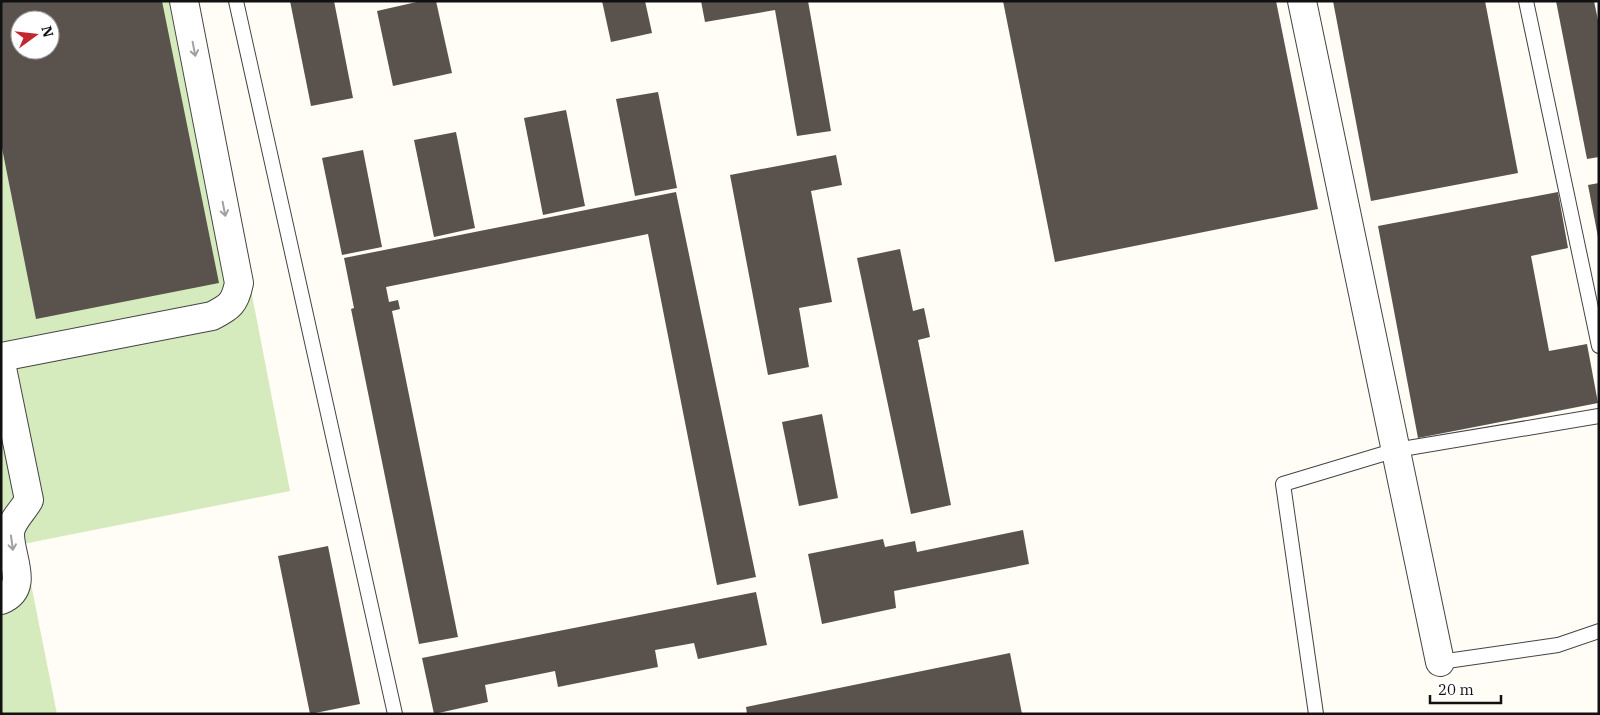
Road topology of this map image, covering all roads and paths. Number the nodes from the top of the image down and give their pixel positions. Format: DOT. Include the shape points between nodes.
graph roads {
  1 [pos="184,1"];
  2 [pos="236,1"];
  3 [pos="1302,1"];
  4 [pos="1526,1"];
  5 [pos="1599,346"];
  6 [pos="1,357"];
  7 [pos="1,363"];
  8 [pos="1599,416"];
  9 [pos="1396,450"];
  10 [pos="1,600"];
  11 [pos="1599,631"];
  12 [pos="1440,662"];
  13 [pos="395,714"];
  14 [pos="1316,714"];
  1 -- 6 [label="street, one-way" via="239,283 236,298 227,308 212,316"];
  2 -- 13 [label="lane"];
  3 -- 9 [label="street"];
  4 -- 5 [label="lane"];
  7 -- 10 [label="street, one-way" via="29,500 14,521 10,533 18,579 14,590"];
  8 -- 9 [label="lane"];
  9 -- 12 [label="street"];
  9 -- 14 [label="lane" via="1284,484"];
  11 -- 12 [label="lane" via="1558,645"];
}
